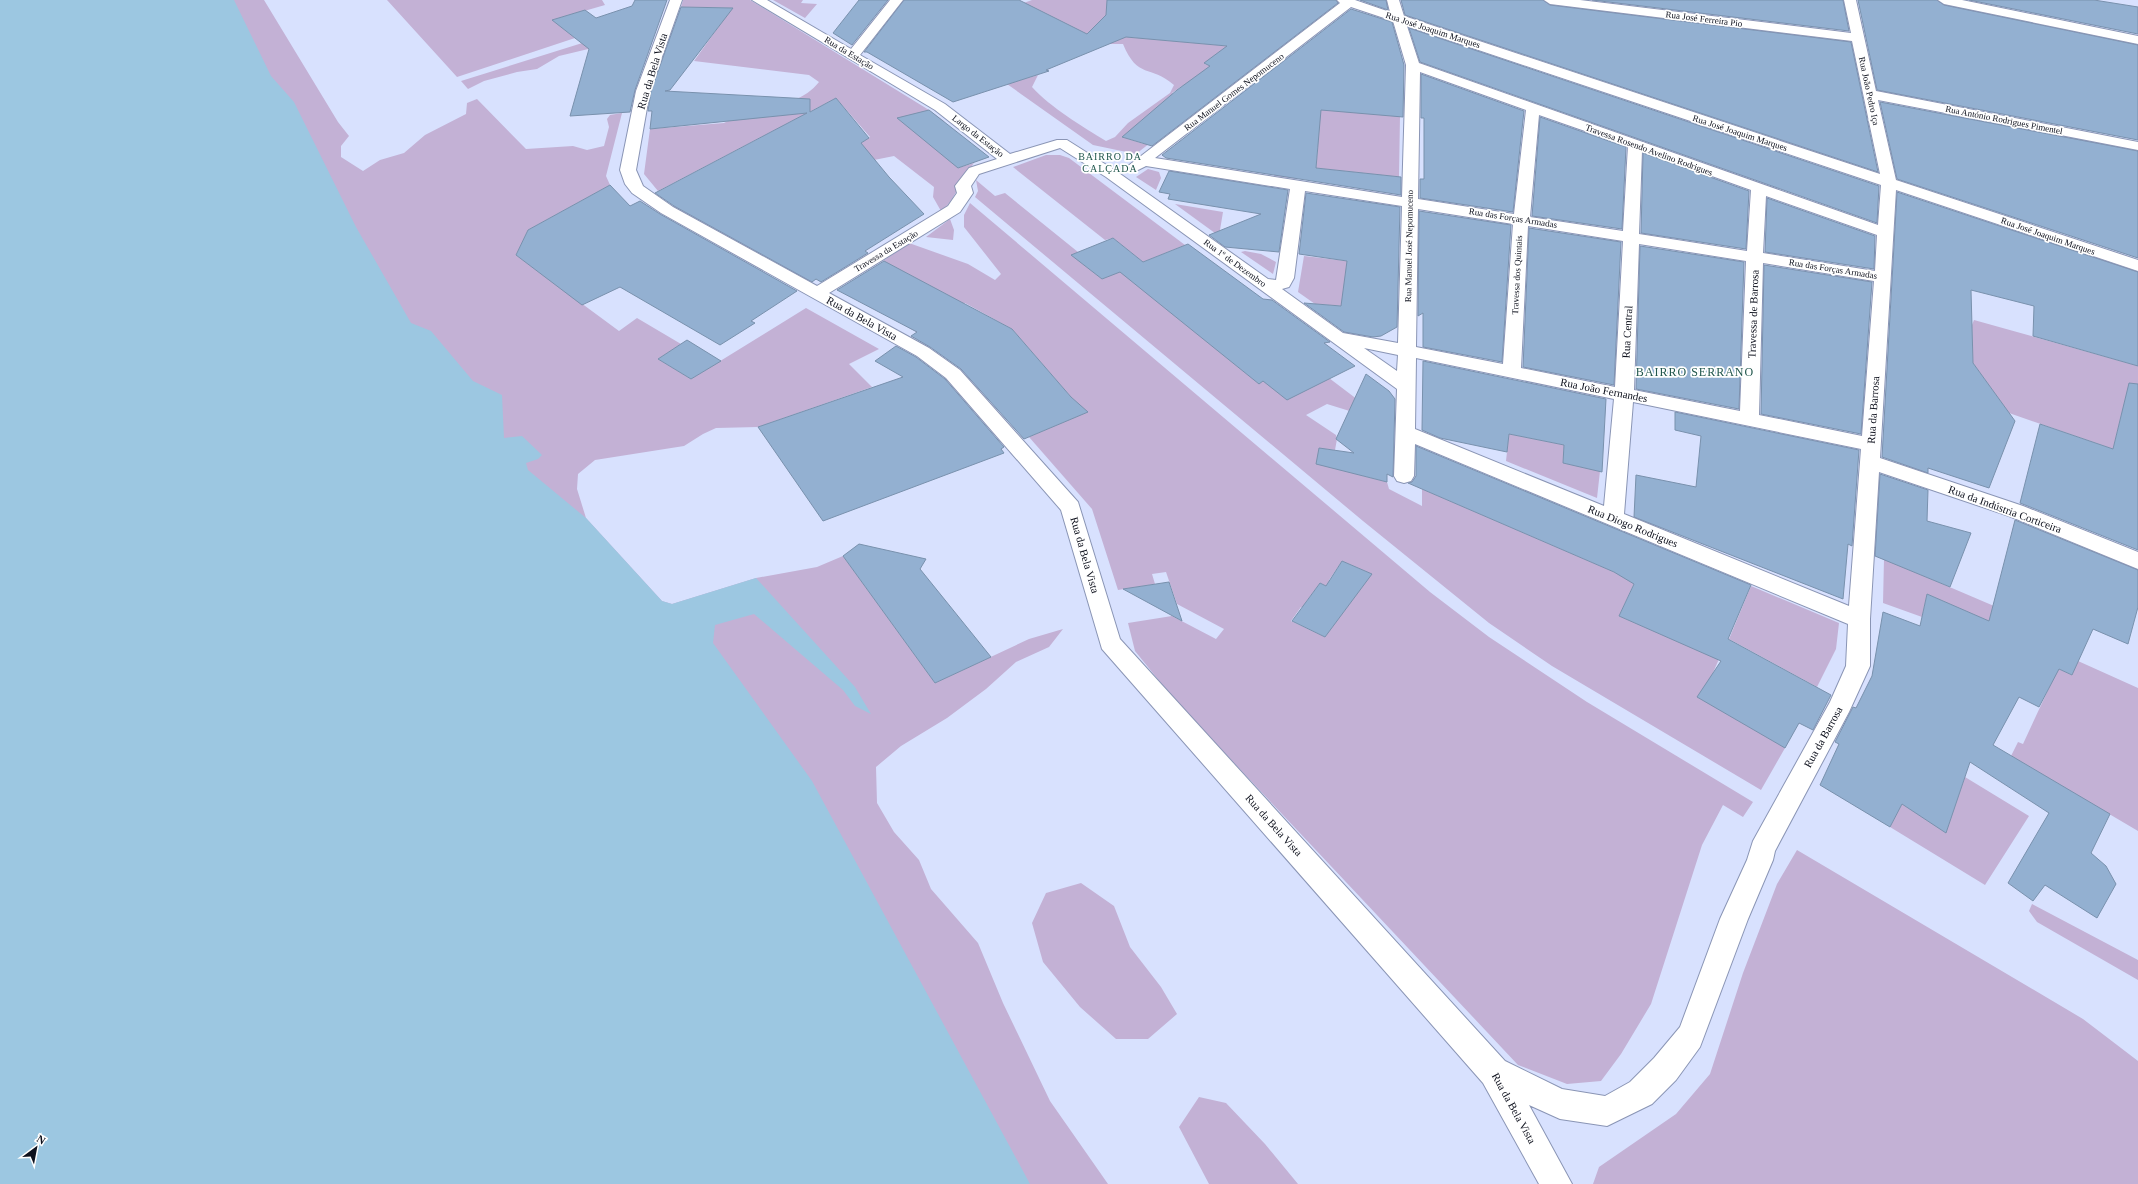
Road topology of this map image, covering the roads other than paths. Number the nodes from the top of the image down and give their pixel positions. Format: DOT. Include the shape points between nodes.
graph roads {
  1 [pos="676,0"];
  2 [pos="758,0"];
  3 [pos="897,0"];
  4 [pos="1392,0"];
  5 [pos="1550,0"];
  6 [pos="1850,0"];
  7 [pos="1944,0"];
  8 [pos="1346,1"];
  9 [pos="1617,4"];
  10 [pos="1399,19"];
  11 [pos="1858,38"];
  12 [pos="2138,40"];
  13 [pos="853,55"];
  14 [pos="1413,65"];
  15 [pos="1870,94"];
  16 [pos="940,107"];
  17 [pos="1533,108"];
  18 [pos="1062,143"];
  19 [pos="1635,144"];
  20 [pos="2138,146"];
  21 [pos="1008,160"];
  22 [pos="1143,161"];
  23 [pos="1117,179"];
  24 [pos="1889,183"];
  25 [pos="1298,185"];
  26 [pos="1759,189"];
  27 [pos="1409,202"];
  28 [pos="1522,220"];
  29 [pos="1886,233"];
  30 [pos="1632,237"];
  31 [pos="1755,257"];
  32 [pos="2138,266"];
  33 [pos="1883,277"];
  34 [pos="1263,284"];
  35 [pos="817,293"];
  36 [pos="1336,337"];
  37 [pos="1407,350"];
  38 [pos="1512,372"];
  39 [pos="1405,386"];
  40 [pos="1624,395"];
  41 [pos="1749,420"];
  42 [pos="1406,433"];
  43 [pos="1871,453"];
  44 [pos="1404,476"];
  45 [pos="1613,518"];
  46 [pos="2138,561"];
  47 [pos="1859,619"];
  48 [pos="1494,1072"];
  49 [pos="1556,1184"];
  1 -- 35 [label="street, Rua da Bela Vista" via="643,91 628,170 630,182 637,191 667,210"];
  2 -- 13 [label="street, Rua da Estação"];
  3 -- 13 [label="street"];
  4 -- 10 [label="street, Rua Manuel José Nepomuceno"];
  5 -- 9 [label="street, Rua José Ferreira Pio"];
  6 -- 11 [label="street, Rua João Pedro Iça"];
  7 -- 12 [label="street"];
  8 -- 10 [label="street, Rua José Joaquim Marques"];
  8 -- 22 [label="street, Rua Manuel Gomes Nepomuceno"];
  9 -- 11 [label="street, Rua José Ferreira Pio"];
  10 -- 14 [label="street, Rua Manuel José Nepomuceno"];
  10 -- 24 [label="street, Rua José Joaquim Marques"];
  11 -- 15 [label="street, Rua João Pedro Iça"];
  13 -- 16 [label="street, Rua da Estação"];
  14 -- 17 [label="street, Travessa Rosendo Avelino Rodrigues"];
  14 -- 27 [label="street, Rua Manuel José Nepomuceno"];
  15 -- 20 [label="street, Rua António Rodrigues Pimentel"];
  15 -- 24 [label="street, Rua João Pedro Iça"];
  16 -- 21 [label="street, Largo da Estação"];
  17 -- 19 [label="street, Travessa Rosendo Avelino Rodrigues"];
  17 -- 28 [label="street, Travessa dos Quintais"];
  18 -- 21 [label="street, Largo da Estação"];
  18 -- 23 [label="street, Rua 1º de Dezembro"];
  19 -- 26 [label="street, Travessa Rosendo Avelino Rodrigues"];
  19 -- 30 [label="street, Rua Central"];
  21 -- 35 [label="street, Travessa da Estação" via="974,171 963,186 965,193 954,209"];
  22 -- 23 [label="street, Rua Manuel Gomes Nepomuceno"];
  22 -- 25 [label="street, Rua das Forças Armadas"];
  23 -- 34 [label="street, Rua 1º de Dezembro"];
  24 -- 29 [label="street, Rua da Barrosa"];
  24 -- 32 [label="street, Rua José Joaquim Marques"];
  25 -- 27 [label="street, Rua das Forças Armadas"];
  25 -- 34 [label="street" via="1286,278 1284,283 1277,285"];
  26 -- 29 [label="street, Travessa Rosendo Avelino Rodrigues"];
  26 -- 31 [label="street, Travessa de Barrosa"];
  27 -- 28 [label="street, Rua das Forças Armadas"];
  27 -- 37 [label="street, Rua Manuel José Nepomuceno"];
  28 -- 30 [label="street, Rua das Forças Armadas"];
  28 -- 38 [label="street, Travessa dos Quintais" via="1519,229"];
  29 -- 33 [label="street, Rua da Barrosa"];
  30 -- 31 [label="street, Rua das Forças Armadas"];
  30 -- 40 [label="street, Rua Central"];
  31 -- 33 [label="street, Rua das Forças Armadas"];
  31 -- 41 [label="street, Travessa de Barrosa"];
  33 -- 43 [label="street, Rua da Barrosa"];
  34 -- 36 [label="street, Rua 1º de Dezembro"];
  35 -- 48 [label="street, Rua da Bela Vista" via="923,352 953,374 1071,507 1110,643"];
  36 -- 37 [label="street, Rua João Fernandes"];
  36 -- 39 [label="street, Rua 1º de Dezembro"];
  37 -- 38 [label="street, Rua João Fernandes"];
  37 -- 39 [label="street, Rua Manuel José Nepomuceno"];
  38 -- 40 [label="street, Rua João Fernandes"];
  39 -- 42 [label="street, Rua Manuel José Nepomuceno"];
  40 -- 41 [label="street, Rua João Fernandes"];
  40 -- 45 [label="street, Rua Central"];
  41 -- 43 [label="street, Rua João Fernandes"];
  42 -- 44 [label="street, Rua Manuel José Nepomuceno"];
  42 -- 45 [label="street, Rua Diogo Rodrigues"];
  43 -- 46 [label="street, Rua da Indústria Corticeira"];
  43 -- 47 [label="street, Rua da Barrosa"];
  45 -- 47 [label="street, Rua Diogo Rodrigues"];
  47 -- 48 [label="street, Rua da Barrosa" via="1858,666 1841,705 1762,849 1760,860 1734,919 1706,1000 1690,1036 1665,1069 1641,1093 1607,1111 1560,1104"];
  48 -- 49 [label="street, Rua da Bela Vista"];
}
